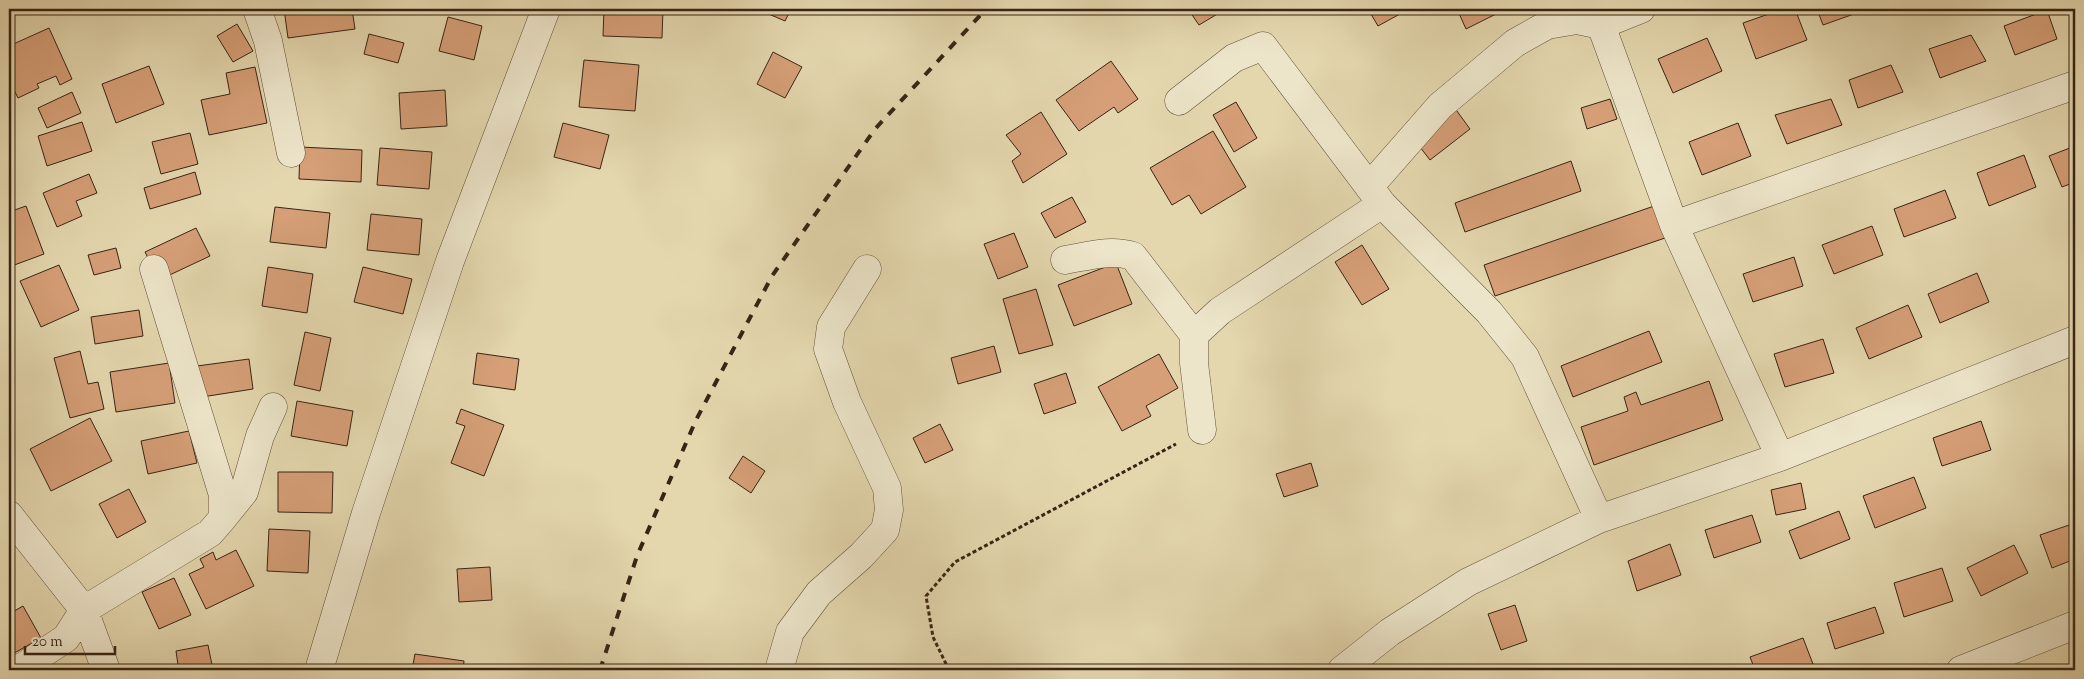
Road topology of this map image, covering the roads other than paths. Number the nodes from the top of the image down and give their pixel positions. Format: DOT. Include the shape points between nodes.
graph roads {
  1 [pos="257,9"];
  2 [pos="546,9"];
  3 [pos="1618,15"];
  4 [pos="2075,85"];
  5 [pos="1180,101"];
  6 [pos="291,154"];
  7 [pos="1375,196"];
  8 [pos="1674,225"];
  9 [pos="1065,260"];
  10 [pos="154,269"];
  11 [pos="867,269"];
  12 [pos="1194,335"];
  13 [pos="2075,340"];
  14 [pos="274,407"];
  15 [pos="1202,430"];
  16 [pos="1780,456"];
  17 [pos="9,515"];
  18 [pos="223,518"];
  19 [pos="1599,519"];
  20 [pos="84,610"];
  21 [pos="2075,625"];
  22 [pos="18,670"];
  23 [pos="106,670"];
  24 [pos="319,670"];
  25 [pos="779,670"];
  26 [pos="1342,670"];
  27 [pos="1961,670"];
  1 -- 6 [label="street" via="268,41"];
  2 -- 24 [label="street" via="450,261 366,513"];
  3 -- 7 [label="street" via="1547,24 1515,43 1440,106"];
  3 -- 8 [label="street"];
  4 -- 8 [label="street"];
  5 -- 7 [label="street" via="1234,58 1263,46"];
  7 -- 12 [label="street" via="1220,311"];
  7 -- 19 [label="street" via="1489,312 1525,358"];
  8 -- 16 [label="street"];
  9 -- 12 [label="street" via="1119,252 1134,256"];
  10 -- 18 [label="street" via="223,496"];
  11 -- 25 [label="street" via="831,327 828,349 848,402 888,488 889,510 885,530 819,593 790,632"];
  12 -- 15 [label="street"];
  13 -- 16 [label="street"];
  14 -- 18 [label="street" via="260,436 244,492"];
  16 -- 19 [label="street"];
  17 -- 20 [label="street"];
  18 -- 20 [label="street" via="210,533"];
  19 -- 26 [label="street" via="1468,582 1390,632"];
  20 -- 22 [label="street" via="66,638"];
  20 -- 23 [label="street"];
  21 -- 27 [label="street"];
}
